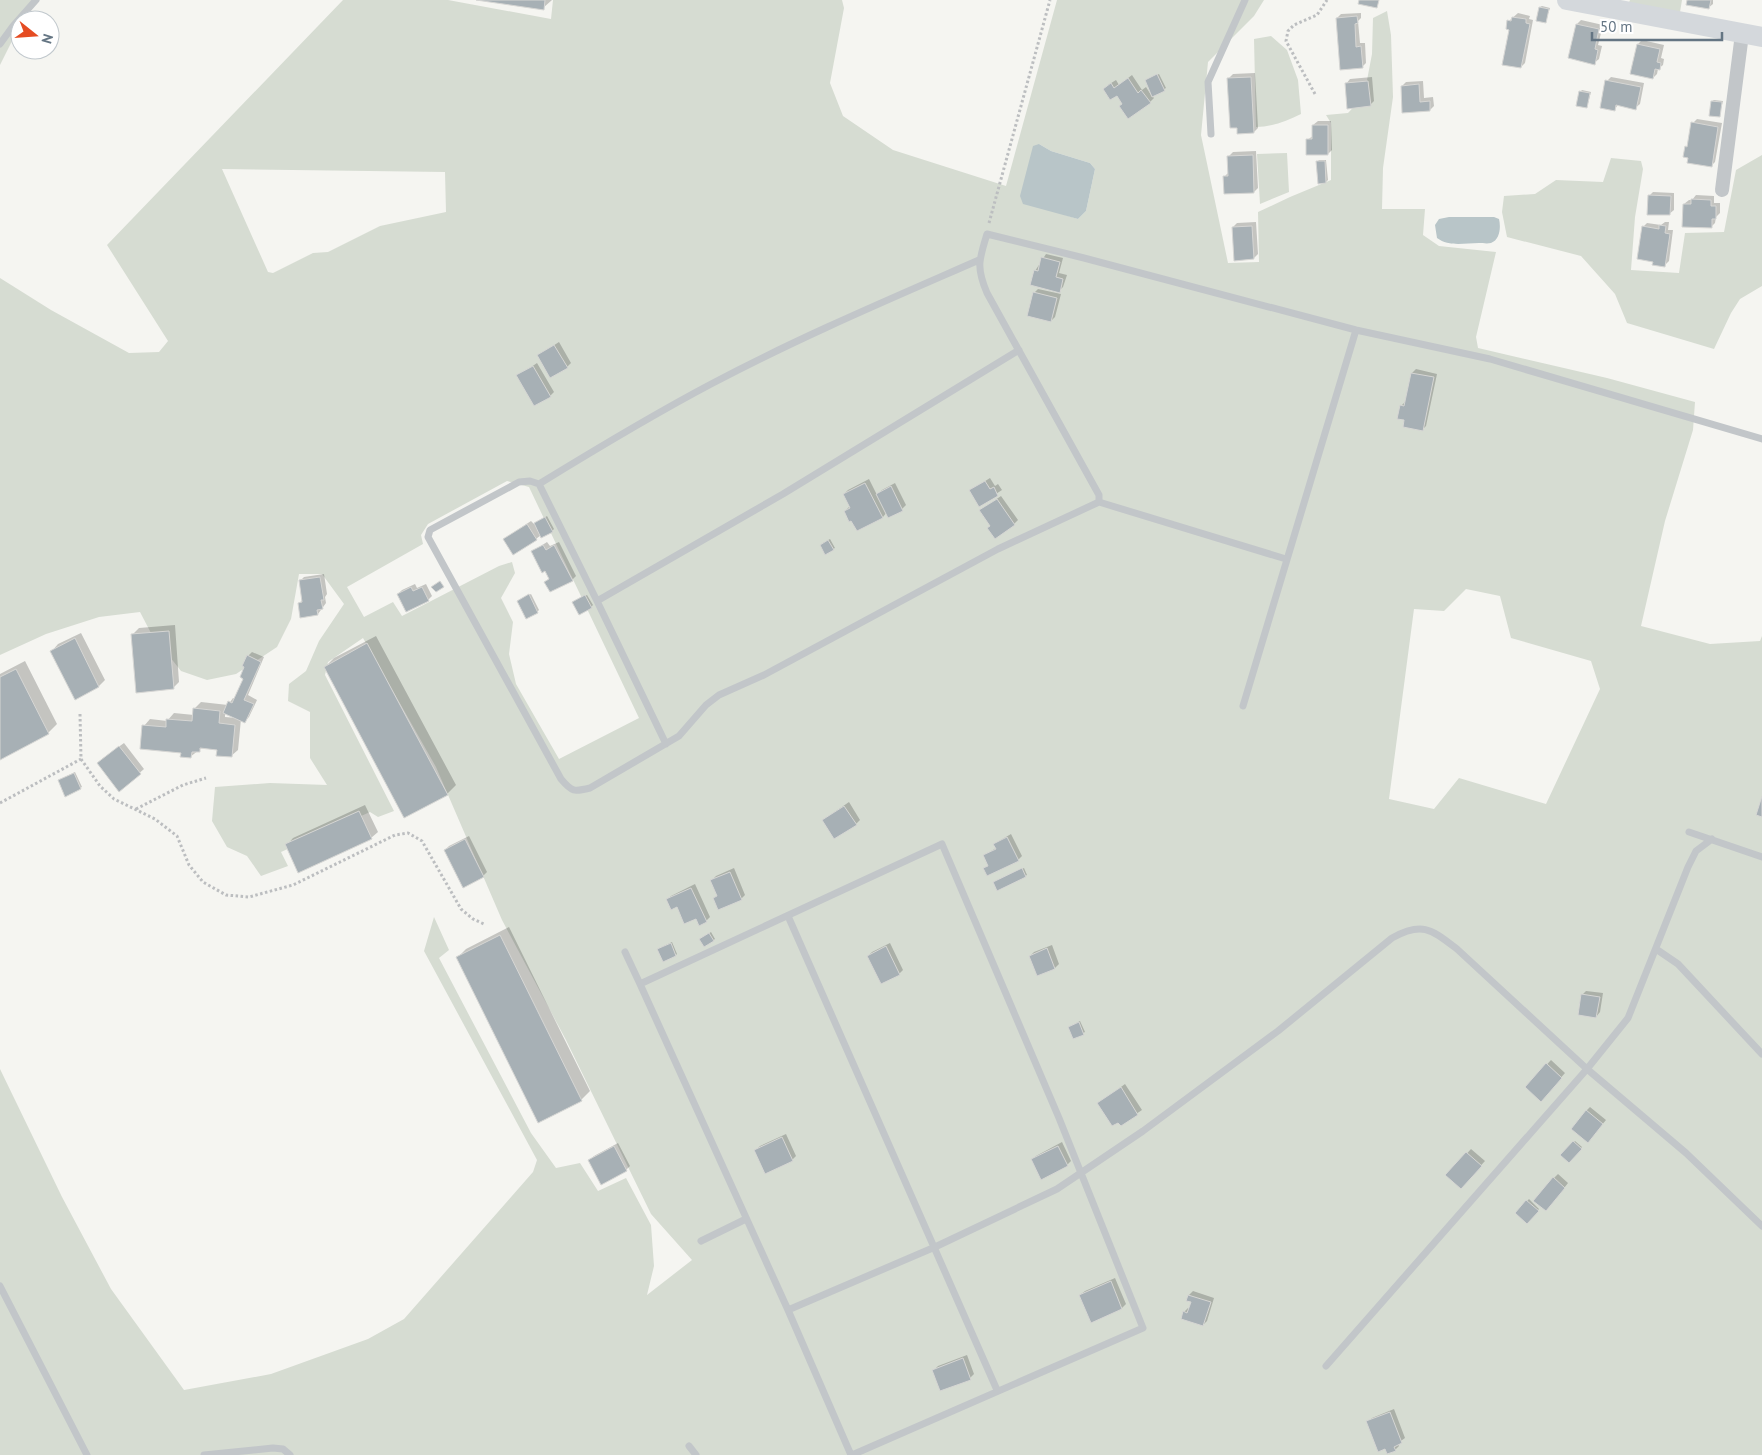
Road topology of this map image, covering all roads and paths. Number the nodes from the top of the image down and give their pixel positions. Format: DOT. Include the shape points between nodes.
graph roads {
  1 [pos="36,0"];
  2 [pos="1050,0"];
  3 [pos="1245,0"];
  4 [pos="1327,0"];
  5 [pos="1567,0"];
  6 [pos="1752,36"];
  7 [pos="0,44"];
  8 [pos="1315,94"];
  9 [pos="1211,134"];
  10 [pos="1722,190"];
  11 [pos="987,234"];
  12 [pos="979,260"];
  13 [pos="1356,330"];
  14 [pos="1019,350"];
  15 [pos="1762,439"];
  16 [pos="539,484"];
  17 [pos="1099,502"];
  18 [pos="1286,560"];
  19 [pos="598,601"];
  20 [pos="1243,706"];
  21 [pos="80,714"];
  22 [pos="666,744"];
  23 [pos="81,759"];
  24 [pos="206,778"];
  25 [pos="0,802"];
  26 [pos="136,810"];
  27 [pos="1689,832"];
  28 [pos="1712,839"];
  29 [pos="1762,857"];
  30 [pos="788,916"];
  31 [pos="484,924"];
  32 [pos="1656,949"];
  33 [pos="624,952"];
  34 [pos="640,984"];
  35 [pos="1762,1054"];
  36 [pos="1587,1069"];
  37 [pos="1082,1173"];
  38 [pos="746,1219"];
  39 [pos="1762,1226"];
  40 [pos="701,1241"];
  41 [pos="935,1247"];
  42 [pos="0,1286"];
  43 [pos="788,1310"];
  44 [pos="1326,1366"];
  45 [pos="997,1390"];
  46 [pos="689,1446"];
  47 [pos="87,1455"];
  48 [pos="204,1455"];
  49 [pos="290,1455"];
  50 [pos="696,1455"];
  51 [pos="851,1455"];
  1 -- 7 [label="lane"];
  2 -- 11 [label="path"];
  3 -- 9 [label="lane" via="1208,82"];
  4 -- 8 [label="path" via="1317,15 1294,25 1288,31 1286,41"];
  5 -- 6 [label="street"];
  6 -- 10 [label="street"];
  11 -- 12 [label="lane"];
  11 -- 13 [label="lane"];
  12 -- 14 [label="lane" via="979,275"];
  12 -- 16 [label="lane" via="844,319 713,383"];
  13 -- 15 [label="lane" via="1515,366"];
  13 -- 18 [label="lane"];
  14 -- 17 [label="lane" via="1099,495"];
  14 -- 19 [label="lane" via="783,494"];
  16 -- 19 [label="lane"];
  16 -- 22 [label="lane" via="519,482 430,530 428,537 561,779 569,788 577,791 590,788"];
  17 -- 18 [label="lane"];
  17 -- 22 [label="lane" via="998,549 764,675 719,694 679,736"];
  18 -- 20 [label="lane"];
  19 -- 22 [label="lane"];
  21 -- 23 [label="path"];
  23 -- 25 [label="path"];
  23 -- 26 [label="path" via="107,793"];
  24 -- 26 [label="path" via="183,784"];
  26 -- 31 [label="path" via="155,819 177,836 188,864 203,882 226,895 248,897 293,885 395,835 408,834 422,841 461,909"];
  27 -- 28 [label="lane"];
  28 -- 29 [label="lane"];
  28 -- 32 [label="lane" via="1696,851"];
  30 -- 34 [label="lane"];
  30 -- 37 [label="lane" via="942,844"];
  30 -- 41 [label="lane"];
  32 -- 35 [label="lane" via="1678,964"];
  32 -- 36 [label="lane" via="1628,1018"];
  33 -- 34 [label="lane"];
  34 -- 38 [label="lane"];
  36 -- 37 [label="lane" via="1457,949 1434,932 1420,928 1404,931 1278,1031"];
  36 -- 39 [label="lane" via="1686,1153"];
  36 -- 44 [label="lane"];
  37 -- 41 [label="lane" via="1057,1189"];
  37 -- 45 [label="lane" via="1143,1328"];
  38 -- 40 [label="lane"];
  38 -- 43 [label="lane"];
  41 -- 43 [label="lane"];
  41 -- 45 [label="lane"];
  42 -- 47 [label="lane"];
  43 -- 51 [label="lane"];
  45 -- 51 [label="lane"];
  46 -- 50 [label="lane"];
  48 -- 49 [label="lane" via="273,1448 283,1449"];
}
